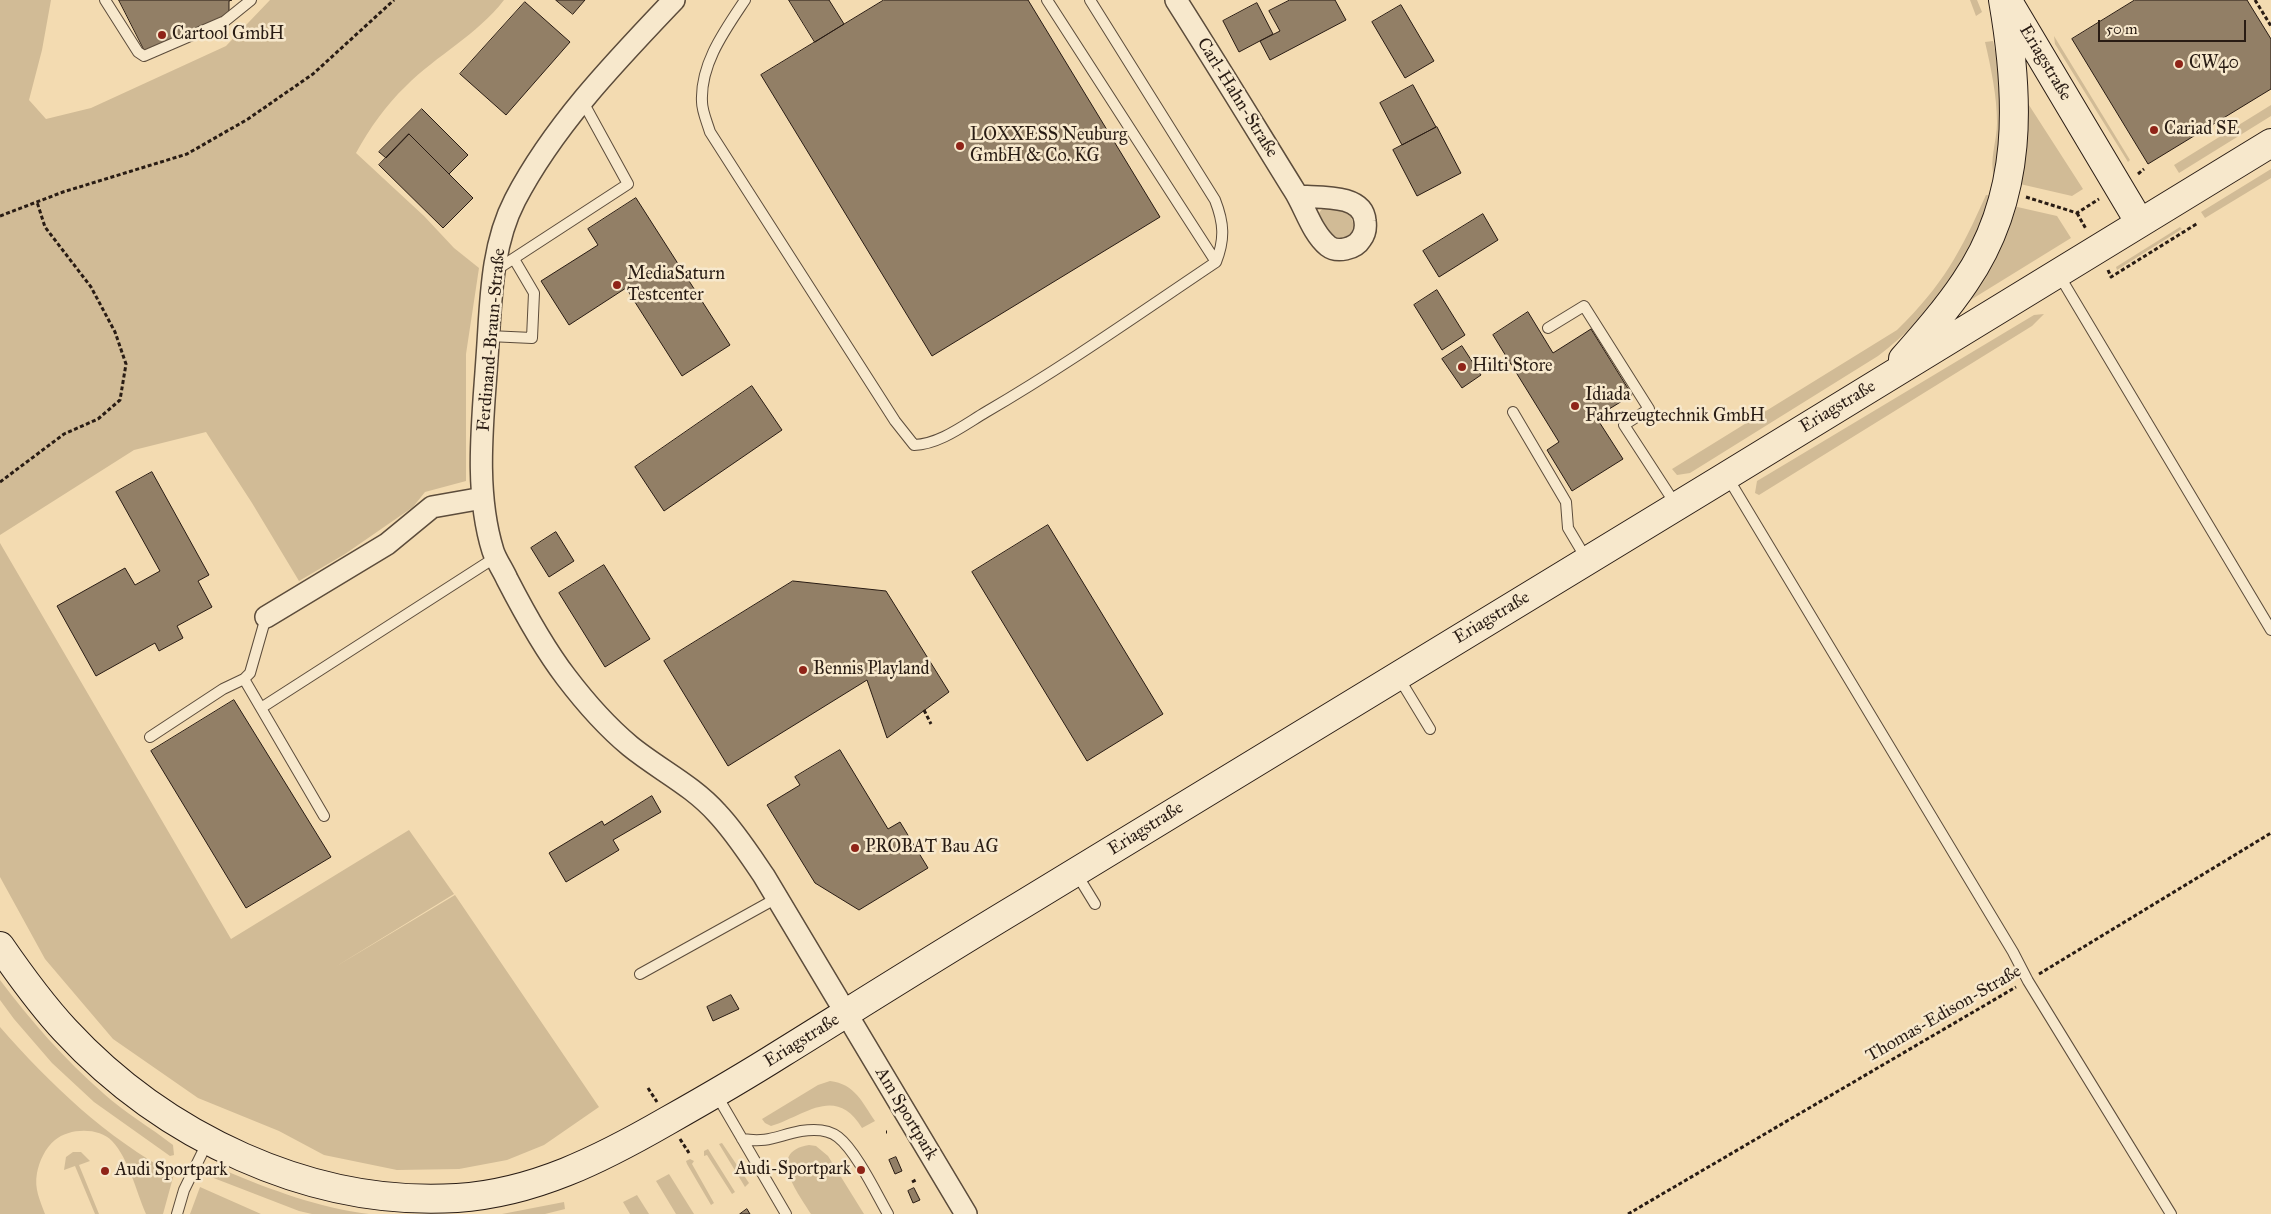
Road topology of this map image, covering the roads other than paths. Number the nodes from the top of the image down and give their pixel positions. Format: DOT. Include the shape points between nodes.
graph roads {
  1 [pos="104,0"];
  2 [pos="251,0"];
  3 [pos="674,0"];
  4 [pos="744,0"];
  5 [pos="1047,0"];
  6 [pos="1090,0"];
  7 [pos="1176,0"];
  8 [pos="2003,0"];
  9 [pos="2008,0"];
  10 [pos="583,102"];
  11 [pos="2271,143"];
  12 [pos="1298,196"];
  13 [pos="2140,223"];
  14 [pos="514,259"];
  15 [pos="1216,262"];
  16 [pos="494,272"];
  17 [pos="2058,274"];
  18 [pos="1548,328"];
  19 [pos="489,336"];
  20 [pos="1885,378"];
  21 [pos="1513,412"];
  22 [pos="1726,474"];
  23 [pos="483,498"];
  24 [pos="1676,505"];
  25 [pos="496,557"];
  26 [pos="1587,560"];
  27 [pos="266,617"];
  28 [pos="2271,630"];
  29 [pos="1398,675"];
  30 [pos="244,678"];
  31 [pos="261,708"];
  32 [pos="1430,729"];
  33 [pos="150,736"];
  34 [pos="324,816"];
  35 [pos="1076,872"];
  36 [pos="777,898"];
  37 [pos="1095,904"];
  38 [pos="0,946"];
  39 [pos="640,974"];
  40 [pos="846,1014"];
  41 [pos="716,1094"];
  42 [pos="742,1139"];
  43 [pos="209,1140"];
  44 [pos="177,1214"];
  45 [pos="786,1214"];
  46 [pos="888,1214"];
  47 [pos="966,1214"];
  48 [pos="2171,1214"];
  1 -- 2 [label="lane" via="138,52 144,56 225,21"];
  3 -- 10 [label="street, Ferdinand-Braun-Straße"];
  4 -- 15 [label="lane" via="723,33 706,70 702,102 710,132 895,421 914,445 926,444 945,435 1046,377"];
  5 -- 15 [label="lane"];
  6 -- 15 [label="lane" via="1215,200 1222,218 1222,247"];
  7 -- 12 [label="street, Carl-Hahn-Straße"];
  8 -- 20 [label="street" via="2016,101 2014,143 2006,191 1996,222 1966,282"];
  9 -- 13 [label="street, Eriagstraße"];
  10 -- 14 [label="lane" via="628,184"];
  10 -- 16 [label="street, Ferdinand-Braun-Straße" via="541,153 514,202 499,242"];
  11 -- 13 [label="street"];
  13 -- 17 [label="street, Eriagstraße"];
  14 -- 16 [label="lane"];
  14 -- 19 [label="lane" via="534,293 532,338"];
  16 -- 19 [label="street, Ferdinand-Braun-Straße"];
  17 -- 20 [label="street, Eriagstraße"];
  17 -- 28 [label="lane"];
  18 -- 24 [label="lane" via="1584,306 1650,410 1624,425"];
  19 -- 23 [label="street, Ferdinand-Braun-Straße"];
  20 -- 22 [label="street, Eriagstraße"];
  21 -- 26 [label="lane" via="1566,502 1568,528"];
  22 -- 24 [label="street, Eriagstraße"];
  22 -- 48 [label="lane"];
  23 -- 25 [label="street, Ferdinand-Braun-Straße"];
  23 -- 27 [label="street" via="432,506 387,544"];
  24 -- 26 [label="street, Eriagstraße"];
  25 -- 31 [label="lane"];
  25 -- 36 [label="street, Ferdinand-Braun-Straße" via="527,616 589,706 630,746 680,780 716,812 739,839"];
  26 -- 29 [label="street, Eriagstraße"];
  27 -- 30 [label="lane" via="250,674"];
  29 -- 32 [label="lane"];
  29 -- 35 [label="street, Eriagstraße"];
  30 -- 31 [label="lane"];
  30 -- 33 [label="lane"];
  31 -- 34 [label="lane"];
  35 -- 37 [label="lane"];
  35 -- 40 [label="street, Eriagstraße"];
  36 -- 39 [label="lane"];
  36 -- 40 [label="street, Ferdinand-Braun-Straße"];
  38 -- 43 [label="street, Eriagstraße" via="33,992 93,1058 134,1093"];
  40 -- 41 [label="street, Eriagstraße"];
  40 -- 47 [label="street, Am Sportpark"];
  41 -- 42 [label="lane"];
  41 -- 43 [label="street, Eriagstraße" via="593,1162 544,1181 510,1190 417,1202 313,1182 257,1163"];
  42 -- 45 [label="lane"];
  42 -- 46 [label="lane" via="770,1141 814,1130 825,1130 838,1136"];
  43 -- 44 [label="lane" via="184,1190"];
}
